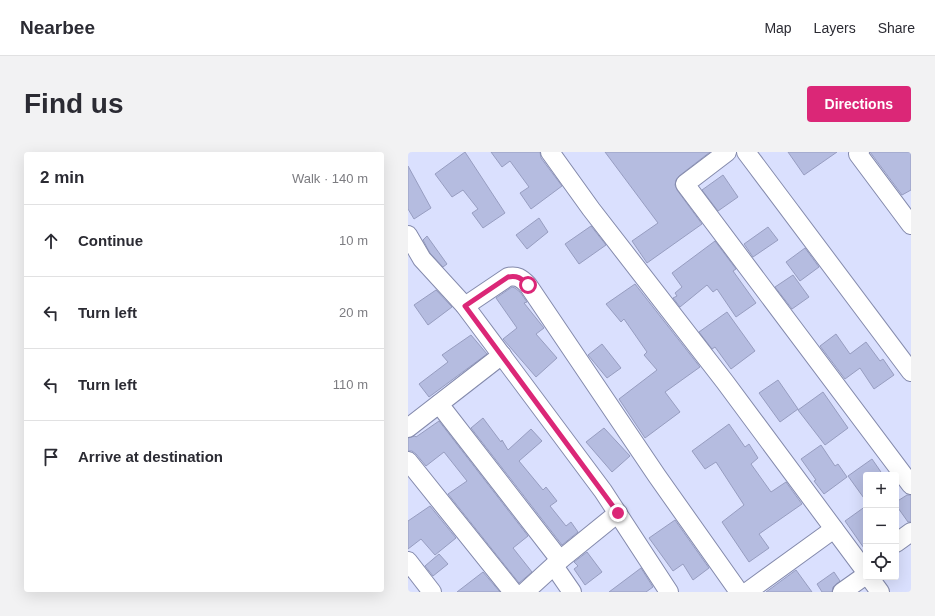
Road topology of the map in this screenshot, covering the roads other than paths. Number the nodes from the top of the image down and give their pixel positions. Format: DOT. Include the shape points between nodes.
graph roads {
  1 [pos="550,152"];
  2 [pos="727,152"];
  3 [pos="746,152"];
  4 [pos="860,152"];
  5 [pos="911,225"];
  6 [pos="408,235"];
  7 [pos="465,306"];
  8 [pos="502,355"];
  9 [pos="911,372"];
  10 [pos="439,404"];
  11 [pos="408,428"];
  12 [pos="408,461"];
  13 [pos="911,485"];
  14 [pos="618,513"];
  15 [pos="834,529"];
  16 [pos="911,532"];
  17 [pos="899,541"];
  18 [pos="408,561"];
  19 [pos="557,563"];
  20 [pos="863,568"];
  21 [pos="863,574"];
  22 [pos="872,580"];
  23 [pos="432,592"];
  24 [pos="513,592"];
  25 [pos="525,592"];
  26 [pos="572,592"];
  27 [pos="669,592"];
  28 [pos="739,592"];
  29 [pos="748,592"];
  30 [pos="842,592"];
  31 [pos="880,592"];
  1 -- 15 [label="street"];
  2 -- 13 [label="street" via="685,184"];
  3 -- 9 [label="street"];
  4 -- 5 [label="street" via="858,154"];
  6 -- 7 [label="street" via="422,258"];
  7 -- 8 [label="street"];
  7 -- 28 [label="street" via="508,277 515,275 522,278"];
  8 -- 10 [label="street"];
  8 -- 14 [label="street"];
  10 -- 11 [label="street"];
  10 -- 19 [label="street"];
  12 -- 24 [label="street"];
  14 -- 19 [label="street"];
  14 -- 27 [label="street"];
  15 -- 20 [label="street"];
  15 -- 29 [label="street"];
  16 -- 17 [label="street"];
  18 -- 23 [label="street"];
  19 -- 25 [label="street"];
  19 -- 26 [label="street"];
  21 -- 30 [label="street"];
  22 -- 31 [label="street"];
}
